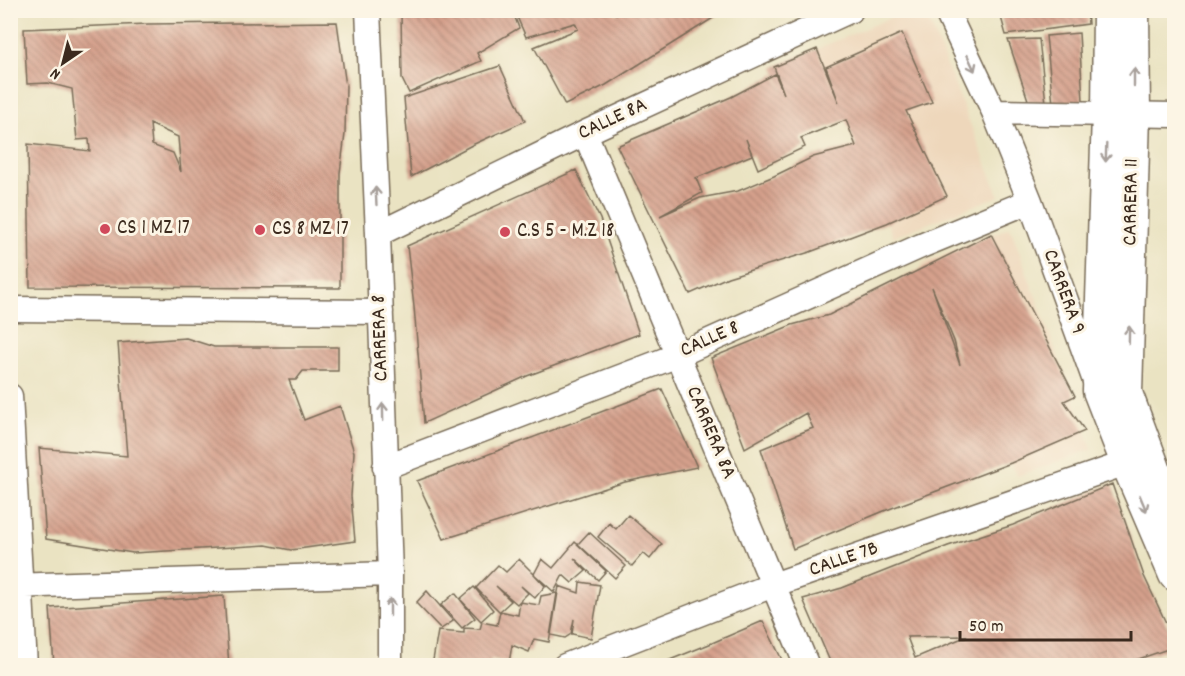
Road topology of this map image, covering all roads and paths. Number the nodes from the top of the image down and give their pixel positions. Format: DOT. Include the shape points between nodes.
graph roads {
  1 [pos="368,10"];
  2 [pos="851,10"];
  3 [pos="946,10"];
  4 [pos="1108,10"];
  5 [pos="1134,10"];
  6 [pos="994,112"];
  7 [pos="1121,114"];
  8 [pos="1174,115"];
  9 [pos="585,133"];
  10 [pos="1030,201"];
  11 [pos="378,234"];
  12 [pos="10,309"];
  13 [pos="381,312"];
  14 [pos="678,355"];
  15 [pos="1113,392"];
  16 [pos="10,396"];
  17 [pos="1126,463"];
  18 [pos="385,467"];
  19 [pos="1166,474"];
  20 [pos="1174,514"];
  21 [pos="390,574"];
  22 [pos="1174,575"];
  23 [pos="773,585"];
  24 [pos="16,586"];
  25 [pos="25,666"];
  26 [pos="390,666"];
  27 [pos="565,666"];
  28 [pos="807,666"];
  11 -- 1 [label="street, CARRERA 8, one-way"];
  2 -- 9 [label="street, CALLE 8A"];
  3 -- 6 [label="street, CARRERA 9, one-way"];
  4 -- 7 [label="main road, CARRERA 11"];
  7 -- 5 [label="main road, CARRERA 11, one-way"];
  6 -- 7 [label="street"];
  6 -- 10 [label="street, CARRERA 9"];
  7 -- 8 [label="street"];
  7 -- 15 [label="main road, CARRERA 11"];
  9 -- 11 [label="street, CALLE 8A"];
  9 -- 14 [label="street, CARRERA 8A"];
  10 -- 14 [label="street, CALLE 8"];
  10 -- 15 [label="street, CARRERA 9"];
  11 -- 13 [label="street, CARRERA 8"];
  12 -- 13 [label="street"];
  18 -- 13 [label="street, CARRERA 8, one-way"];
  14 -- 18 [label="street, CALLE 8"];
  14 -- 23 [label="street, CARRERA 8A"];
  15 -- 17 [label="main road, CARRERA 9"];
  15 -- 19 [label="main road, CARRERA 9"];
  16 -- 24 [label="street"];
  17 -- 22 [label="main road, CARRERA 9, one-way"];
  17 -- 23 [label="street, CALLE 7B"];
  18 -- 21 [label="street, CARRERA 8"];
  19 -- 20 [label="main road, CARRERA 9"];
  21 -- 24 [label="street"];
  26 -- 21 [label="street, CARRERA 8, one-way"];
  23 -- 27 [label="street, CALLE 7B"];
  23 -- 28 [label="street, CARRERA 8A"];
  24 -- 25 [label="street"];
}
